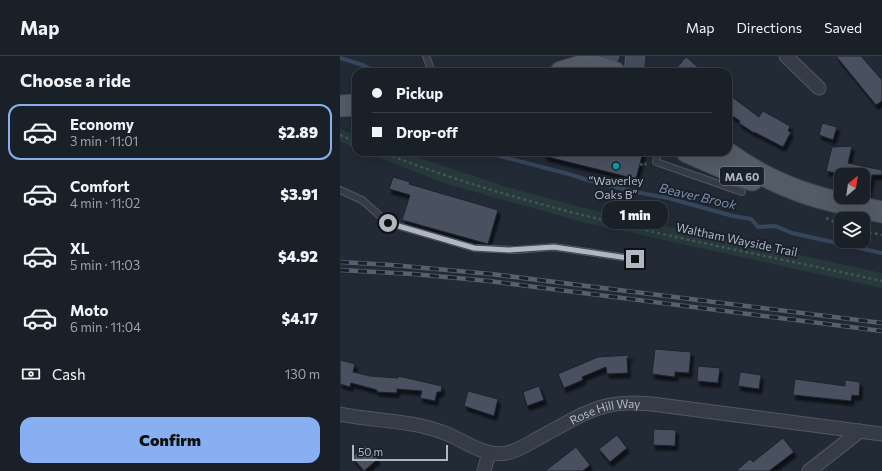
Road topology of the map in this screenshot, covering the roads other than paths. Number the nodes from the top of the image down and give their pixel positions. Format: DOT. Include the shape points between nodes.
graph roads {
  1 [pos="426,56"];
  2 [pos="609,56"];
  3 [pos="635,56"];
  4 [pos="786,56"];
  5 [pos="430,68"];
  6 [pos="586,68"];
  7 [pos="634,68"];
  8 [pos="819,88"];
  9 [pos="352,105"];
  10 [pos="340,106"];
  11 [pos="657,156"];
  12 [pos="696,156"];
  13 [pos="732,156"];
  14 [pos="340,190"];
  15 [pos="742,192"];
  16 [pos="800,193"];
  17 [pos="882,212"];
  18 [pos="635,259"];
  19 [pos="340,414"];
  20 [pos="860,431"];
  21 [pos="882,434"];
  22 [pos="489,453"];
  23 [pos="484,471"];
  24 [pos="809,471"];
  1 -- 5 [label="lane"];
  2 -- 6 [label="street"];
  3 -- 7 [label="street"];
  4 -- 8 [label="street"];
  9 -- 10 [label="main road"];
  11 -- 15 [label="lane" via="656,162"];
  12 -- 16 [label="main road, MA 60" via="746,178"];
  13 -- 16 [label="main road, MA 60" via="766,177"];
  14 -- 18 [label="lane" via="362,200 388,223 474,248 509,250 554,247"];
  16 -- 17 [label="main road, MA 60"];
  19 -- 22 [label="street, Rose Hill Way" via="426,427"];
  20 -- 21 [label="street, Rose Hill Way"];
  20 -- 22 [label="street, Rose Hill Way" via="629,403 606,406 508,453"];
  20 -- 24 [label="street"];
  22 -- 23 [label="street"];
}
